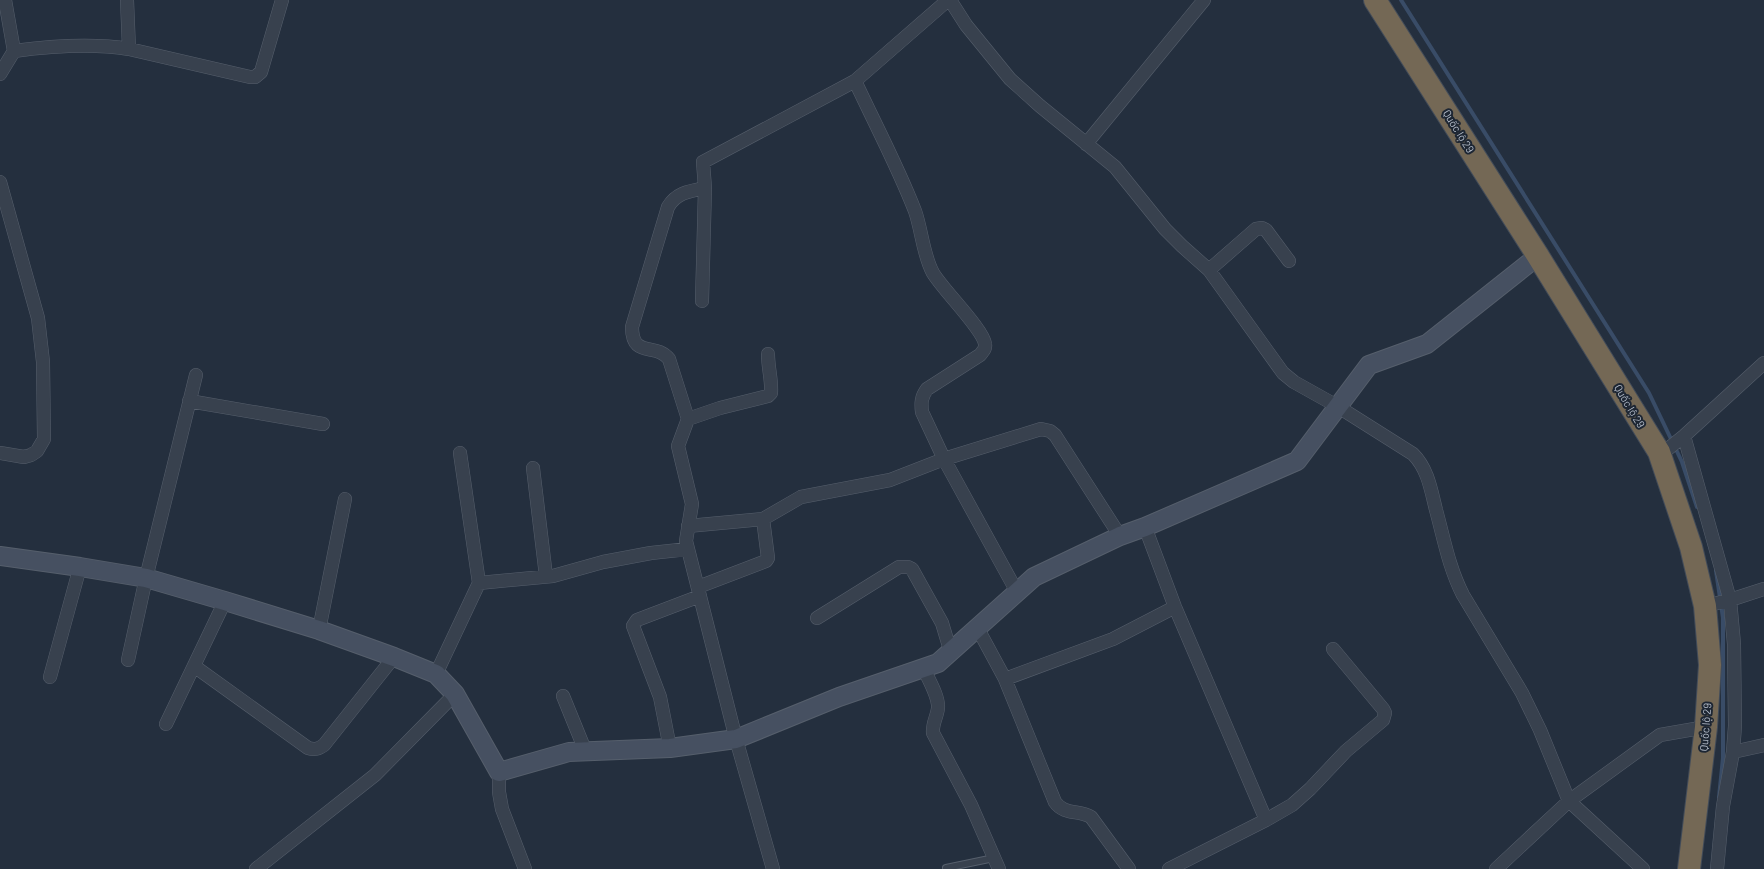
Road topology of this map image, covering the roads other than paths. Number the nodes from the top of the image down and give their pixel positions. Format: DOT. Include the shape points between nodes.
graph roads {
  1 [pos="5,0"];
  2 [pos="127,0"];
  3 [pos="282,0"];
  4 [pos="949,0"];
  5 [pos="1204,0"];
  6 [pos="1375,0"];
  7 [pos="129,48"];
  8 [pos="14,51"];
  9 [pos="0,74"];
  10 [pos="855,81"];
  11 [pos="1086,144"];
  12 [pos="0,182"];
  13 [pos="705,188"];
  14 [pos="1538,256"];
  15 [pos="1289,261"];
  16 [pos="1209,270"];
  17 [pos="702,301"];
  18 [pos="768,354"];
  19 [pos="1764,363"];
  20 [pos="196,375"];
  21 [pos="189,401"];
  22 [pos="1337,406"];
  23 [pos="688,419"];
  24 [pos="323,424"];
  25 [pos="1684,436"];
  26 [pos="1664,450"];
  27 [pos="0,453"];
  28 [pos="460,453"];
  29 [pos="944,459"];
  30 [pos="532,468"];
  31 [pos="345,499"];
  32 [pos="763,519"];
  33 [pos="688,526"];
  34 [pos="1145,527"];
  35 [pos="1120,536"];
  36 [pos="688,549"];
  37 [pos="0,556"];
  38 [pos="80,567"];
  39 [pos="546,576"];
  40 [pos="146,578"];
  41 [pos="479,583"];
  42 [pos="1764,589"];
  43 [pos="699,591"];
  44 [pos="1017,592"];
  45 [pos="225,601"];
  46 [pos="1717,603"];
  47 [pos="1175,607"];
  48 [pos="817,618"];
  49 [pos="978,629"];
  50 [pos="319,630"];
  51 [pos="1333,649"];
  52 [pos="951,653"];
  53 [pos="394,657"];
  54 [pos="128,660"];
  55 [pos="194,666"];
  56 [pos="922,667"];
  57 [pos="436,674"];
  58 [pos="50,677"];
  59 [pos="1005,679"];
  60 [pos="455,694"];
  61 [pos="563,696"];
  62 [pos="166,724"];
  63 [pos="1706,727"];
  64 [pos="736,739"];
  65 [pos="1764,745"];
  66 [pos="670,748"];
  67 [pos="585,750"];
  68 [pos="1734,752"];
  69 [pos="499,772"];
  70 [pos="1569,801"];
  71 [pos="1266,820"];
  72 [pos="997,864"];
  73 [pos="946,868"];
  74 [pos="256,869"];
  75 [pos="525,869"];
  76 [pos="773,869"];
  77 [pos="1129,869"];
  78 [pos="1169,869"];
  79 [pos="1496,869"];
  80 [pos="1643,869"];
  81 [pos="1690,869"];
  82 [pos="1717,869"];
  1 -- 8 [label="street"];
  2 -- 7 [label="street"];
  3 -- 7 [label="street" via="261,72 255,77"];
  4 -- 10 [label="street"];
  4 -- 11 [label="street" via="1010,79"];
  5 -- 11 [label="street"];
  6 -- 14 [label="highway, Quốc lộ 29"];
  7 -- 8 [label="street" via="87,45"];
  8 -- 9 [label="street"];
  10 -- 13 [label="street" via="702,162"];
  10 -- 29 [label="street" via="915,211 933,274 977,329 985,344 980,355 927,389 922,396 922,412"];
  11 -- 16 [label="street" via="1115,167 1165,229"];
  12 -- 27 [label="street" via="38,318 43,362 44,431 41,446 31,455"];
  13 -- 17 [label="street"];
  13 -- 23 [label="street" via="679,195 668,207 632,327 637,345 663,353 668,359"];
  14 -- 22 [label="street" via="1427,344 1369,365"];
  14 -- 26 [label="highway, Quốc lộ 29"];
  15 -- 16 [label="street" via="1262,228 1256,229"];
  16 -- 22 [label="street" via="1283,373"];
  18 -- 23 [label="street" via="772,387 768,396"];
  19 -- 25 [label="street"];
  20 -- 21 [label="street"];
  21 -- 24 [label="street"];
  21 -- 40 [label="street"];
  22 -- 34 [label="street" via="1297,461"];
  22 -- 70 [label="street" via="1413,454 1424,468 1454,578 1522,693"];
  23 -- 33 [label="street" via="678,446 692,504"];
  25 -- 26 [label="street"];
  25 -- 46 [label="street"];
  26 -- 46 [label="highway, Quốc lộ 29" via="1691,547"];
  28 -- 41 [label="street"];
  29 -- 32 [label="street" via="890,480 801,497"];
  29 -- 35 [label="street" via="1041,429 1050,431"];
  29 -- 44 [label="street"];
  30 -- 39 [label="street"];
  31 -- 50 [label="street"];
  32 -- 33 [label="street"];
  32 -- 43 [label="street" via="768,558 766,561"];
  33 -- 36 [label="street"];
  34 -- 35 [label="street"];
  34 -- 47 [label="street"];
  35 -- 44 [label="street" via="1034,577"];
  36 -- 39 [label="street" via="603,562"];
  36 -- 43 [label="street"];
  37 -- 38 [label="street"];
  38 -- 40 [label="street"];
  38 -- 58 [label="street"];
  39 -- 41 [label="street"];
  40 -- 45 [label="street"];
  40 -- 54 [label="street"];
  41 -- 57 [label="street"];
  42 -- 46 [label="street"];
  43 -- 64 [label="street"];
  43 -- 66 [label="street" via="637,620 633,626 660,697"];
  44 -- 49 [label="street"];
  45 -- 50 [label="street"];
  45 -- 55 [label="street"];
  46 -- 63 [label="highway, Quốc lộ 29"];
  46 -- 68 [label="street" via="1734,644"];
  47 -- 59 [label="street" via="1107,641"];
  47 -- 71 [label="street"];
  48 -- 52 [label="street" via="899,567 908,567 912,569 942,623"];
  49 -- 52 [label="street"];
  49 -- 59 [label="street"];
  50 -- 53 [label="street"];
  51 -- 71 [label="street" via="1383,709 1385,717 1346,751 1301,798"];
  52 -- 56 [label="street" via="938,663"];
  53 -- 55 [label="street" via="324,745 313,749"];
  53 -- 57 [label="street"];
  55 -- 62 [label="street"];
  56 -- 64 [label="street"];
  56 -- 72 [label="street" via="937,702 933,733 971,805"];
  57 -- 60 [label="street"];
  59 -- 77 [label="street" via="1055,802 1062,810 1091,817"];
  60 -- 69 [label="street"];
  60 -- 74 [label="street" via="375,775"];
  61 -- 67 [label="street"];
  63 -- 70 [label="street" via="1660,735"];
  63 -- 81 [label="highway, Quốc lộ 29"];
  64 -- 66 [label="street"];
  64 -- 76 [label="street"];
  65 -- 68 [label="street"];
  66 -- 67 [label="street"];
  67 -- 69 [label="street" via="569,752"];
  68 -- 82 [label="street" via="1723,806"];
  69 -- 75 [label="street" via="502,809"];
  70 -- 79 [label="street"];
  70 -- 80 [label="street"];
  71 -- 78 [label="street"];
  72 -- 73 [label="lane"];
}
